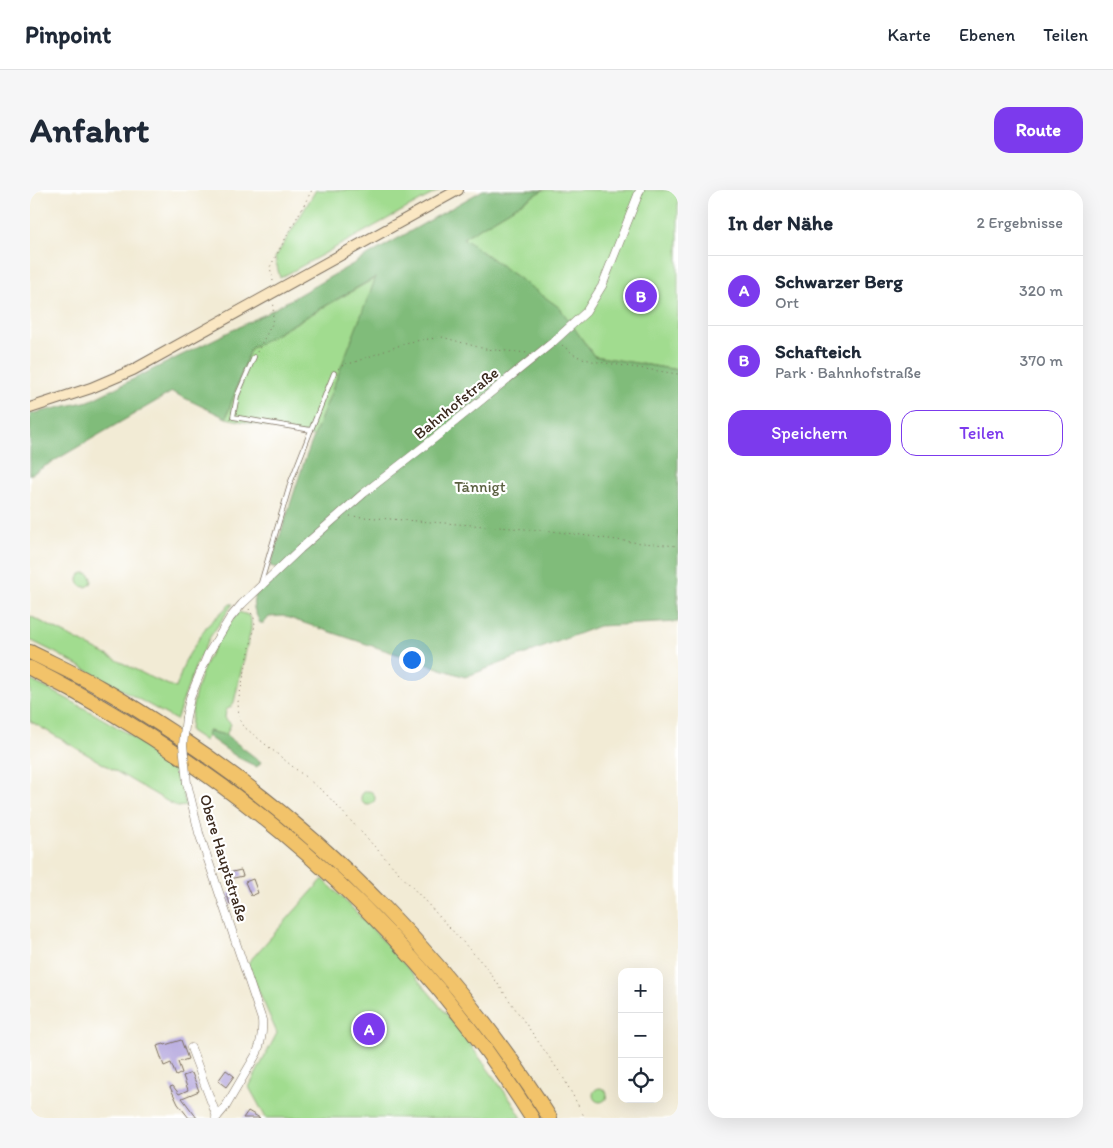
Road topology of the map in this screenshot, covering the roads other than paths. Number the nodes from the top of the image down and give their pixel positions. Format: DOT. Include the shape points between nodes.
graph roads {
  1 [pos="458,190"];
  2 [pos="640,190"];
  3 [pos="254,357"];
  4 [pos="334,373"];
  5 [pos="30,408"];
  6 [pos="311,430"];
  7 [pos="259,590"];
  8 [pos="242,604"];
  9 [pos="30,652"];
  10 [pos="30,668"];
  11 [pos="191,1048"];
  12 [pos="216,1118"];
  13 [pos="532,1118"];
  14 [pos="550,1118"];
  1 -- 5 [label="main road" via="133,370 92,388"];
  2 -- 7 [label="street, Bahnhofstraße" via="602,286 586,312 539,354 338,515"];
  3 -- 6 [label="lane" via="237,396 233,417"];
  4 -- 6 [label="lane"];
  6 -- 7 [label="lane" via="291,482"];
  7 -- 8 [label="street, Bahnhofstraße"];
  8 -- 12 [label="street, Obere Hauptstraße, bridge" via="208,654 190,698 183,744 187,783 199,833 262,1020 257,1053"];
  9 -- 14 [label="highway" via="155,721 239,780 318,843 360,882 435,962 502,1048"];
  10 -- 13 [label="highway" via="95,702 198,767 308,853 418,964 491,1056"];
  11 -- 12 [label="street, Obere Hauptstraße"];
}
